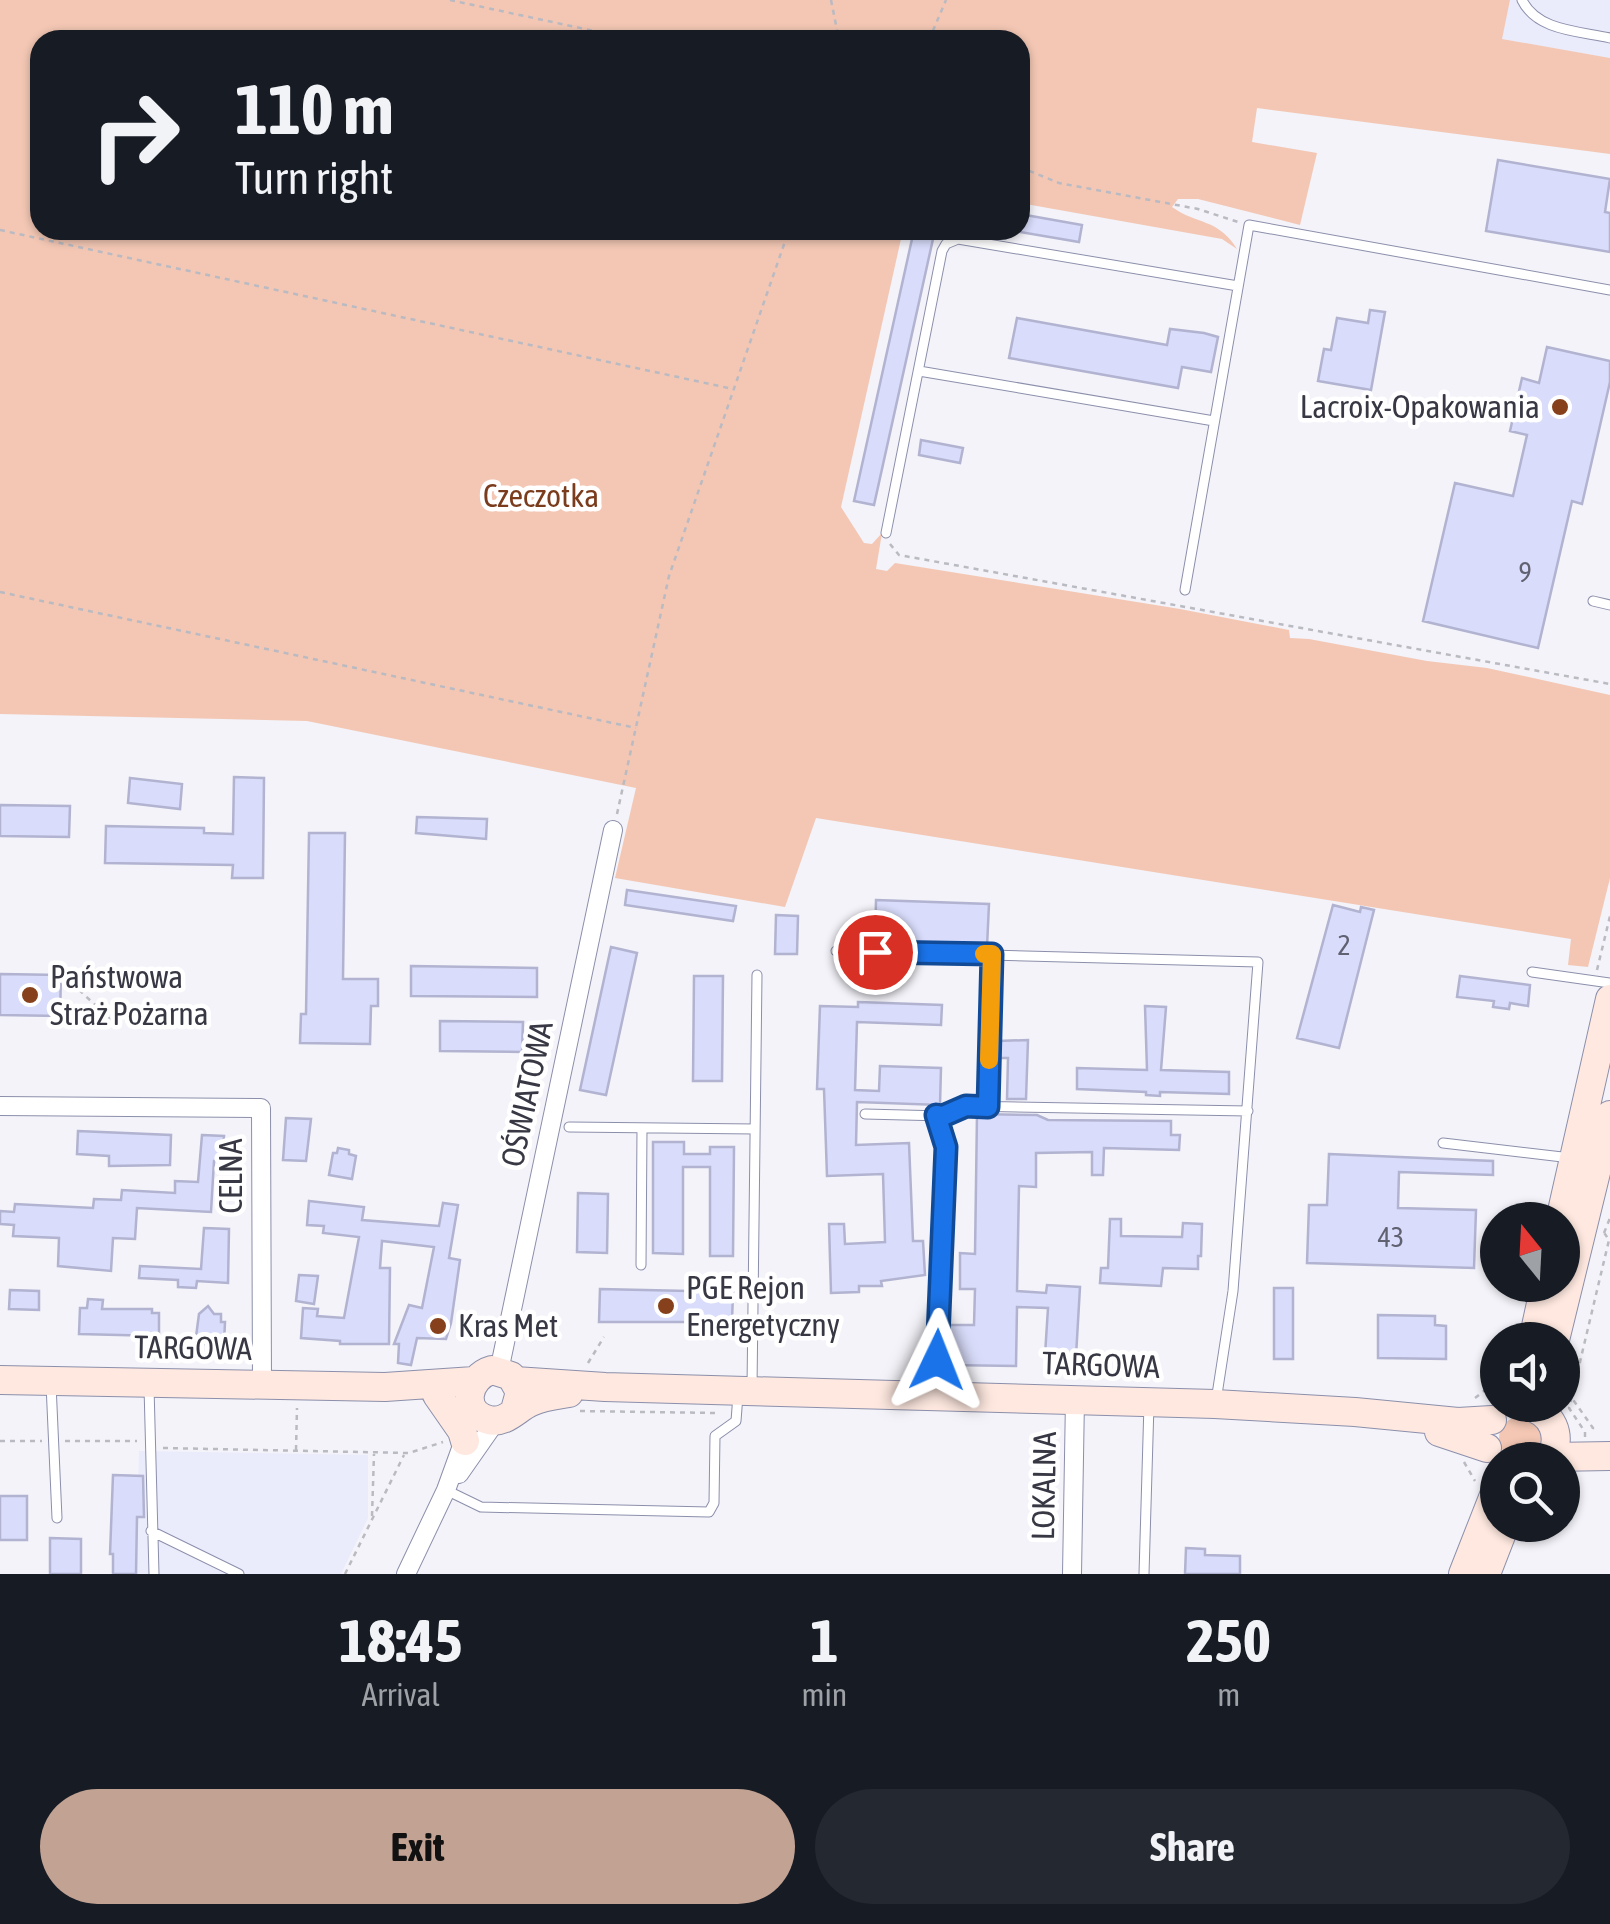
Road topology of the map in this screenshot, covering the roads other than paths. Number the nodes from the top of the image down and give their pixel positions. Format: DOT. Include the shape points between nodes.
graph roads {
  1 [pos="1522,0"];
  2 [pos="1610,38"];
  3 [pos="956,240"];
  4 [pos="964,240"];
  5 [pos="1238,286"];
  6 [pos="1610,290"];
  7 [pos="919,371"];
  8 [pos="1214,420"];
  9 [pos="886,534"];
  10 [pos="1185,590"];
  11 [pos="1593,601"];
  12 [pos="1610,605"];
  13 [pos="613,830"];
  14 [pos="836,951"];
  15 [pos="992,954"];
  16 [pos="1532,972"];
  17 [pos="757,975"];
  18 [pos="1610,983"];
  19 [pos="1610,998"];
  20 [pos="0,1106"];
  21 [pos="988,1107"];
  22 [pos="1248,1110"];
  23 [pos="865,1114"];
  24 [pos="936,1115"];
  25 [pos="1610,1116"];
  26 [pos="569,1128"];
  27 [pos="642,1128"];
  28 [pos="755,1129"];
  29 [pos="1443,1143"];
  30 [pos="1574,1158"];
  31 [pos="1564,1202"];
  32 [pos="640,1265"];
  33 [pos="1559,1322"];
  34 [pos="0,1380"];
  35 [pos="51,1381"];
  36 [pos="149,1383"];
  37 [pos="262,1384"];
  38 [pos="386,1387"];
  39 [pos="437,1395"];
  40 [pos="935,1395"];
  41 [pos="492,1397"];
  42 [pos="742,1398"];
  43 [pos="1076,1399"];
  44 [pos="1148,1402"];
  45 [pos="1215,1404"];
  46 [pos="1546,1430"];
  47 [pos="1602,1436"];
  48 [pos="1500,1440"];
  49 [pos="464,1441"];
  50 [pos="1599,1464"];
  51 [pos="446,1490"];
  52 [pos="57,1518"];
  53 [pos="151,1530"];
  54 [pos="1480,1530"];
  55 [pos="154,1574"];
  56 [pos="239,1574"];
  57 [pos="406,1574"];
  58 [pos="1072,1574"];
  59 [pos="1144,1574"];
  60 [pos="1463,1574"];
  1 -- 2 [label="lane" via="1542,22"];
  3 -- 7 [label="lane" via="942,250"];
  4 -- 5 [label="lane"];
  5 -- 6 [label="lane" via="1248,225"];
  5 -- 8 [label="lane"];
  7 -- 8 [label="lane"];
  7 -- 9 [label="lane"];
  8 -- 10 [label="lane"];
  11 -- 12 [label="lane"];
  13 -- 41 [label="street, OŚWIATOWA"];
  14 -- 15 [label="lane"];
  15 -- 21 [label="lane"];
  15 -- 22 [label="lane" via="1256,961"];
  16 -- 18 [label="lane"];
  17 -- 28 [label="lane"];
  19 -- 30 [label="street"];
  20 -- 37 [label="street, CELNA" via="262,1108"];
  21 -- 22 [label="lane"];
  21 -- 24 [label="lane"];
  22 -- 45 [label="lane" via="1233,1291"];
  23 -- 24 [label="lane"];
  24 -- 40 [label="lane" via="946,1147"];
  25 -- 33 [label="street"];
  26 -- 27 [label="lane"];
  27 -- 28 [label="lane"];
  27 -- 32 [label="lane"];
  28 -- 42 [label="lane"];
  29 -- 30 [label="lane"];
  30 -- 31 [label="street"];
  34 -- 35 [label="street, TARGOWA"];
  35 -- 36 [label="street, TARGOWA"];
  35 -- 52 [label="lane"];
  36 -- 37 [label="street, TARGOWA"];
  36 -- 53 [label="lane"];
  37 -- 38 [label="street, TARGOWA"];
  38 -- 39 [label="street, TARGOWA"];
  38 -- 41 [label="street, TARGOWA"];
  39 -- 41 [label="street, TARGOWA"];
  39 -- 49 [label="street"];
  40 -- 42 [label="street, TARGOWA"];
  40 -- 43 [label="street, TARGOWA"];
  41 -- 42 [label="street, TARGOWA" via="537,1399 595,1378"];
  41 -- 49 [label="street, OŚWIATOWA"];
  41 -- 51 [label="street"];
  42 -- 51 [label="lane" via="734,1424 715,1436 714,1503 708,1512 481,1508"];
  43 -- 44 [label="street, TARGOWA"];
  43 -- 58 [label="street, LOKALNA"];
  44 -- 45 [label="street, TARGOWA"];
  44 -- 59 [label="lane"];
  45 -- 48 [label="street, TARGOWA" via="1355,1412 1475,1442"];
  46 -- 47 [label="street"];
  46 -- 50 [label="street"];
  49 -- 51 [label="street, OŚWIATOWA"];
  51 -- 57 [label="street"];
  53 -- 55 [label="lane"];
  53 -- 56 [label="lane"];
  54 -- 60 [label="street"];
}
